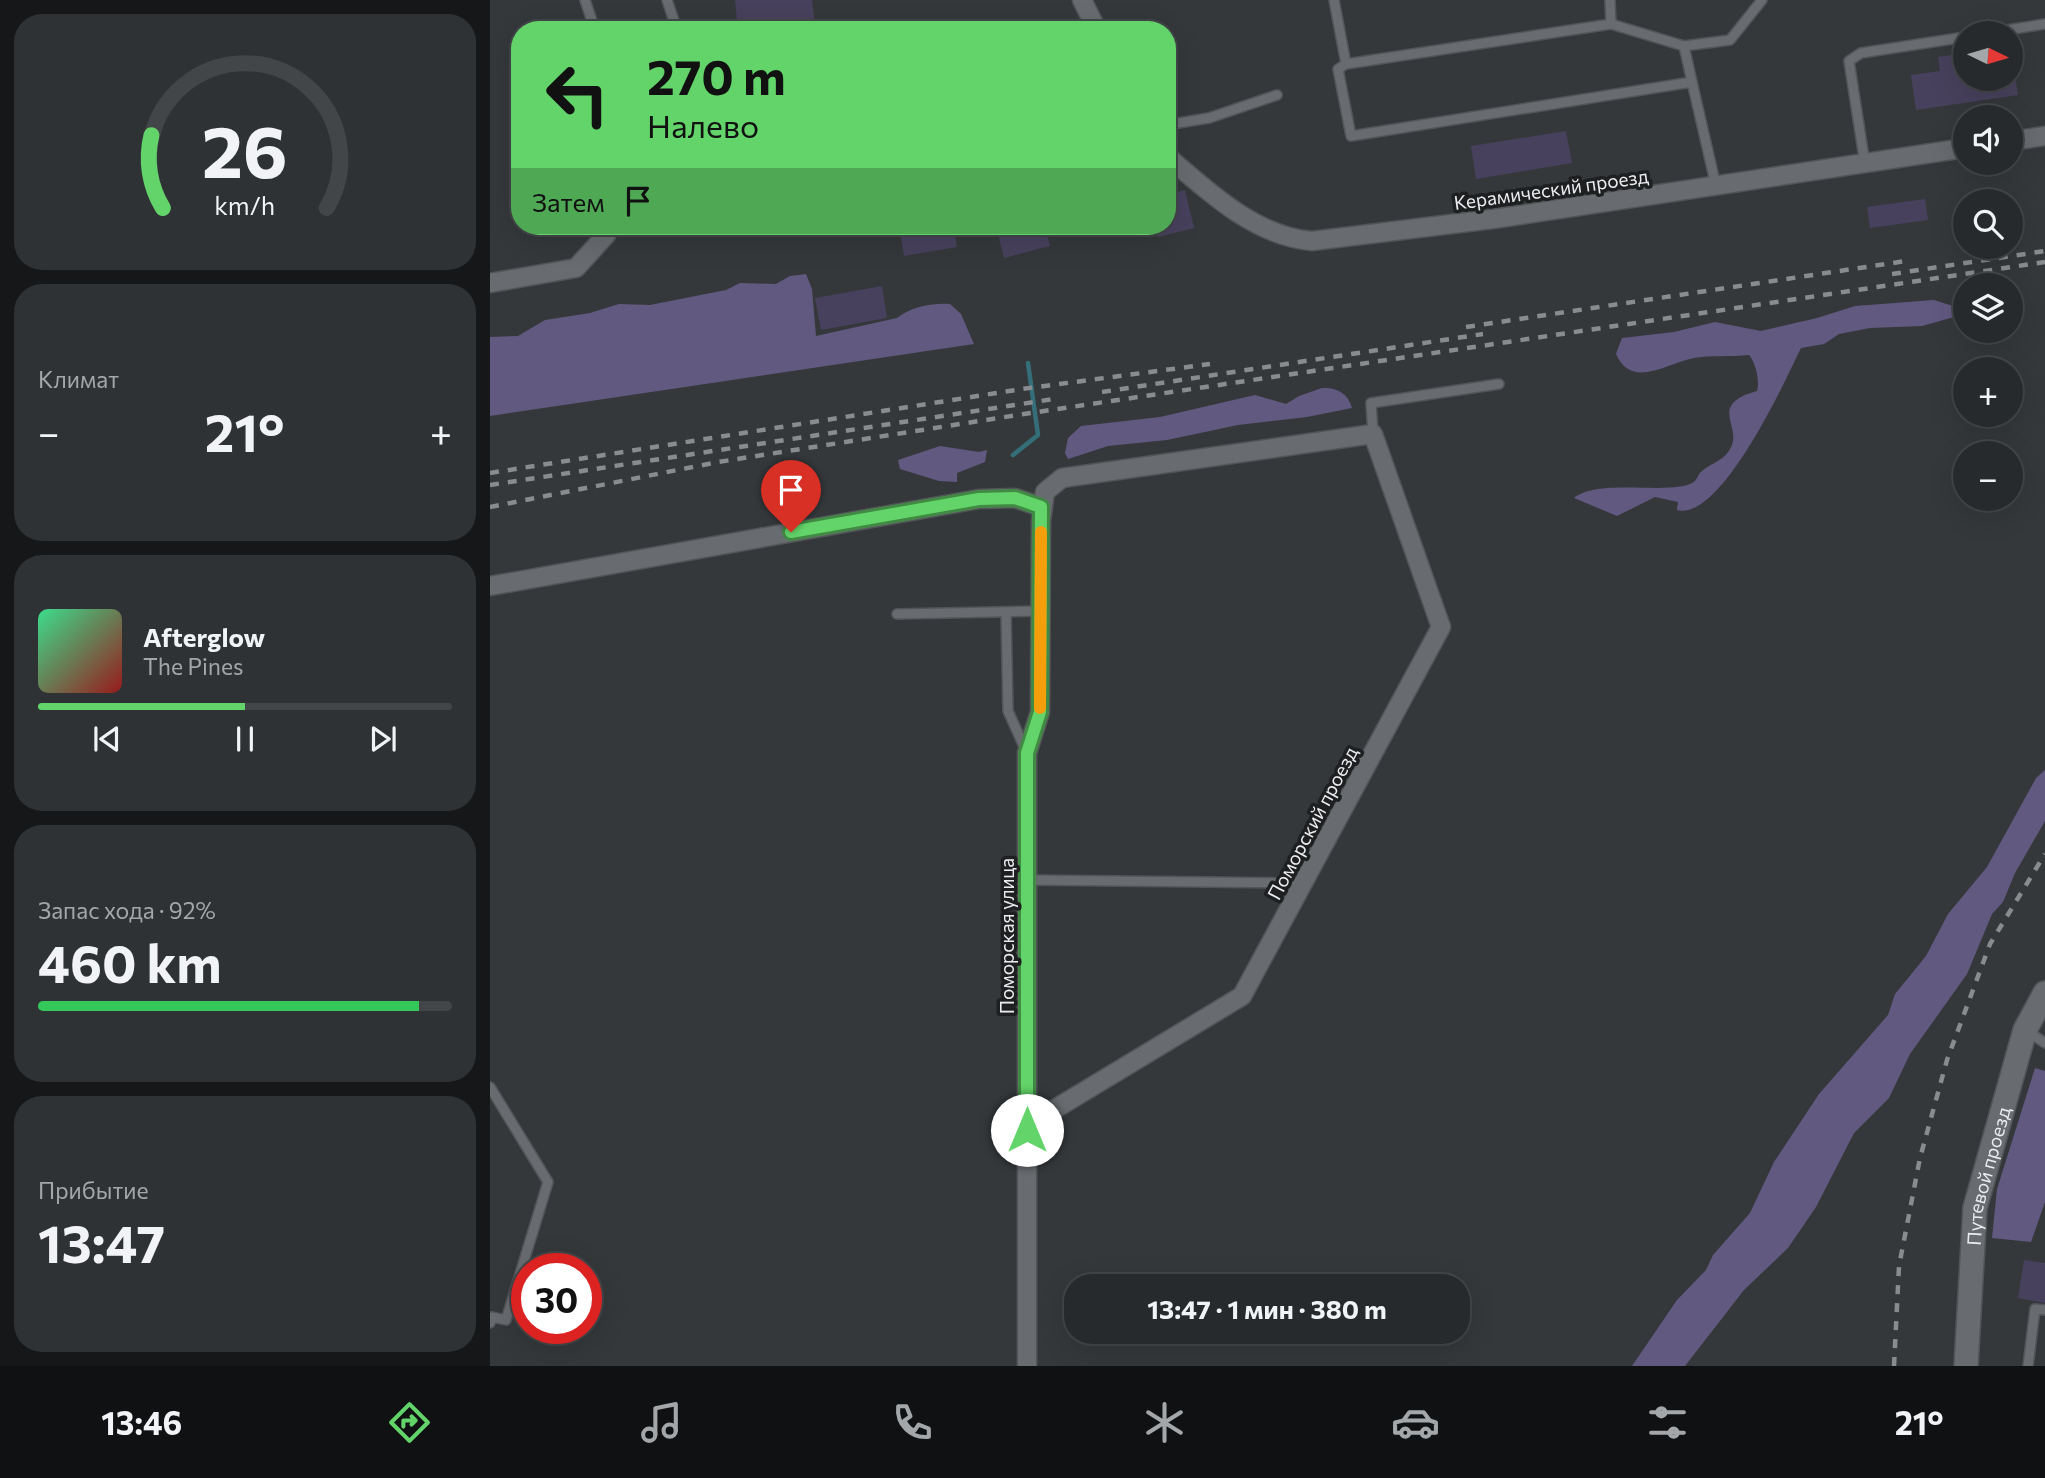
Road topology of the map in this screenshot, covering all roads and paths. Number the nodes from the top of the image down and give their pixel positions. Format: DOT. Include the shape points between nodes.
graph roads {
  1 [pos="585,0"];
  2 [pos="667,0"];
  3 [pos="1083,0"];
  4 [pos="1334,0"];
  5 [pos="1610,0"];
  6 [pos="1762,0"];
  7 [pos="592,21"];
  8 [pos="674,21"];
  9 [pos="1093,21"];
  10 [pos="1611,24"];
  11 [pos="2045,24"];
  12 [pos="2023,27"];
  13 [pos="1953,39"];
  14 [pos="1684,46"];
  15 [pos="1346,64"];
  16 [pos="1692,82"];
  17 [pos="1277,95"];
  18 [pos="1176,123"];
  19 [pos="2045,136"];
  20 [pos="2023,139"];
  21 [pos="1953,150"];
  22 [pos="1176,163"];
  23 [pos="1865,164"];
  24 [pos="1716,187"];
  25 [pos="606,235"];
  26 [pos="490,283"];
  27 [pos="1499,384"];
  28 [pos="1373,434"];
  29 [pos="1041,507"];
  30 [pos="490,586"];
  31 [pos="1040,611"];
  32 [pos="1006,613"];
  33 [pos="897,614"];
  34 [pos="1027,753"];
  35 [pos="1027,880"];
  36 [pos="1304,883"];
  37 [pos="2045,993"];
  38 [pos="2025,1030"];
  39 [pos="2045,1043"];
  40 [pos="490,1087"];
  41 [pos="1027,1130"];
  42 [pos="2045,1310"];
  43 [pos="490,1322"];
  44 [pos="1027,1366"];
  45 [pos="1966,1366"];
  46 [pos="2028,1366"];
  1 -- 7 [label="lane"];
  2 -- 8 [label="lane"];
  3 -- 9 [label="street"];
  4 -- 15 [label="lane"];
  5 -- 10 [label="lane"];
  6 -- 14 [label="lane" via="1730,40"];
  10 -- 14 [label="lane"];
  10 -- 15 [label="lane"];
  11 -- 12 [label="lane"];
  13 -- 23 [label="lane" via="1861,53 1849,61"];
  14 -- 16 [label="lane"];
  15 -- 16 [label="lane" via="1338,69 1351,136"];
  16 -- 24 [label="lane"];
  17 -- 18 [label="lane" via="1209,118"];
  19 -- 20 [label="street"];
  21 -- 23 [label="street, Керамический проезд"];
  22 -- 24 [label="street, Керамический проезд" via="1263,229 1288,239 1312,241"];
  23 -- 24 [label="street, Керамический проезд"];
  25 -- 26 [label="street" via="576,268"];
  27 -- 28 [label="lane" via="1371,403"];
  28 -- 29 [label="street" via="1062,478 1045,492"];
  28 -- 36 [label="street, Поморский проезд" via="1441,627"];
  29 -- 30 [label="street" via="1015,498 979,499"];
  29 -- 31 [label="street, Поморская улица"];
  31 -- 32 [label="lane"];
  31 -- 34 [label="street, Поморская улица" via="1040,712"];
  32 -- 33 [label="lane"];
  32 -- 34 [label="lane" via="1008,711"];
  34 -- 35 [label="street, Поморская улица"];
  35 -- 36 [label="lane"];
  35 -- 41 [label="street, Поморская улица"];
  36 -- 41 [label="street, Поморский проезд" via="1242,996"];
  37 -- 38 [label="street, Путевой проезд"];
  38 -- 39 [label="lane"];
  38 -- 45 [label="street, Путевой проезд" via="1975,1208"];
  40 -- 43 [label="lane" via="548,1182 506,1320 492,1317"];
  41 -- 44 [label="street, Поморская улица"];
  42 -- 46 [label="lane" via="2035,1309"];
}
